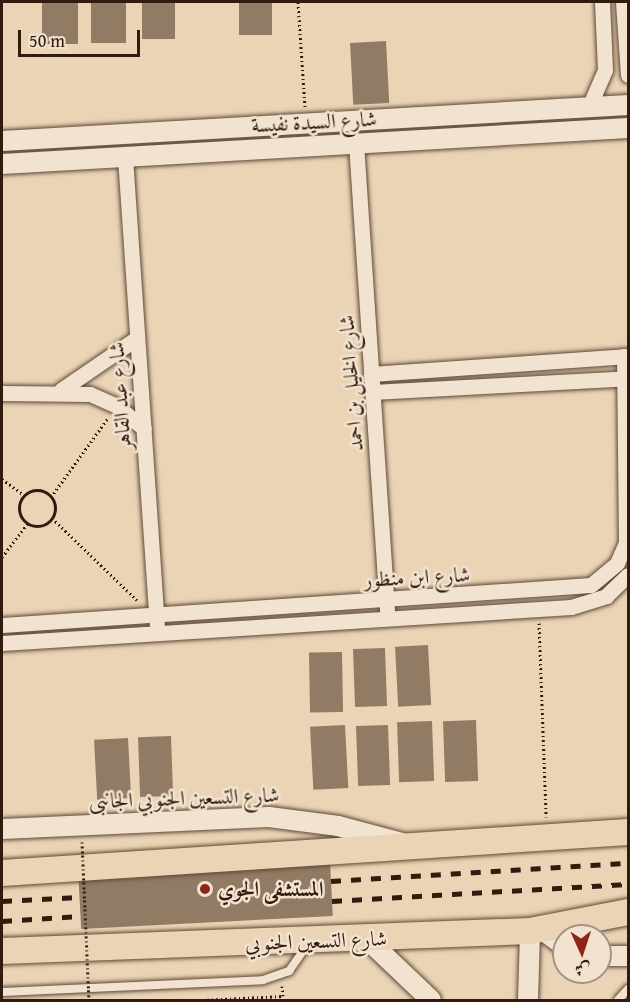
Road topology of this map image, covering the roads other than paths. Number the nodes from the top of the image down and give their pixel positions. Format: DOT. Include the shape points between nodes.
graph roads {
  1 [pos="602,2"];
  2 [pos="623,2"];
  3 [pos="628,75"];
  4 [pos="628,105"];
  5 [pos="589,107"];
  6 [pos="628,128"];
  7 [pos="2,141"];
  8 [pos="356,143"];
  9 [pos="125,157"];
  10 [pos="2,164"];
  11 [pos="137,338"];
  12 [pos="626,356"];
  13 [pos="371,374"];
  14 [pos="627,378"];
  15 [pos="61,390"];
  16 [pos="372,392"];
  17 [pos="2,393"];
  18 [pos="144,429"];
  19 [pos="628,575"];
  20 [pos="386,600"];
  21 [pos="154,614"];
  22 [pos="387,620"];
  23 [pos="2,625"];
  24 [pos="158,633"];
  25 [pos="2,643"];
  26 [pos="628,821"];
  27 [pos="2,829"];
  28 [pos="616,833"];
  29 [pos="402,843"];
  30 [pos="2,873"];
  31 [pos="628,912"];
  32 [pos="536,930"];
  33 [pos="367,939"];
  34 [pos="552,939"];
  35 [pos="309,942"];
  36 [pos="2,951"];
  37 [pos="612,956"];
  38 [pos="628,957"];
  39 [pos="628,989"];
  40 [pos="2,992"];
  41 [pos="431,1000"];
  42 [pos="528,1000"];
  43 [pos="618,1000"];
  1 -- 5 [label="street" via="605,70"];
  2 -- 3 [label="street"];
  4 -- 5 [label="street, شارع السيدة نفيسة"];
  5 -- 7 [label="street, شارع السيدة نفيسة"];
  6 -- 8 [label="street, شارع السيدة نفيسة"];
  8 -- 9 [label="street, شارع السيدة نفيسة"];
  8 -- 13 [label="street, شارع الخليل بن احمد"];
  9 -- 10 [label="street, شارع السيدة نفيسة"];
  9 -- 11 [label="street, شارع عبد القاهر"];
  11 -- 15 [label="street"];
  11 -- 18 [label="street, شارع عبد القاهر"];
  12 -- 13 [label="street"];
  12 -- 14 [label="street, شارع ابن منظور"];
  13 -- 16 [label="street, شارع الخليل بن احمد"];
  14 -- 16 [label="street"];
  14 -- 20 [label="street, شارع ابن منظور" via="627,532 622,554 610,572 580,588"];
  15 -- 17 [label="street"];
  15 -- 18 [label="street" via="117,406"];
  16 -- 20 [label="street, شارع الخليل بن احمد"];
  18 -- 21 [label="street, شارع عبد القاهر"];
  19 -- 22 [label="street, شارع ابن منظور" via="596,602"];
  20 -- 21 [label="street, شارع ابن منظور"];
  20 -- 22 [label="street, شارع الخليل بن احمد"];
  21 -- 23 [label="street, شارع ابن منظور"];
  21 -- 24 [label="street, شارع عبد القاهر"];
  22 -- 24 [label="street, شارع ابن منظور"];
  24 -- 25 [label="street, شارع ابن منظور"];
  26 -- 28 [label="street"];
  27 -- 29 [label="street, شارع التسعين الجنوبي الجانبى" via="269,817 338,825"];
  28 -- 29 [label="highway"];
  29 -- 30 [label="highway"];
  31 -- 32 [label="highway, شارع التسعين الجنوبي"];
  32 -- 33 [label="highway, شارع التسعين الجنوبي"];
  32 -- 34 [label="street"];
  32 -- 42 [label="street"];
  33 -- 35 [label="highway, شارع التسعين الجنوبي"];
  33 -- 41 [label="street"];
  35 -- 36 [label="highway, شارع التسعين الجنوبي"];
  35 -- 40 [label="lane" via="302,958 281,975"];
  37 -- 38 [label="street"];
  39 -- 43 [label="lane"];
}
